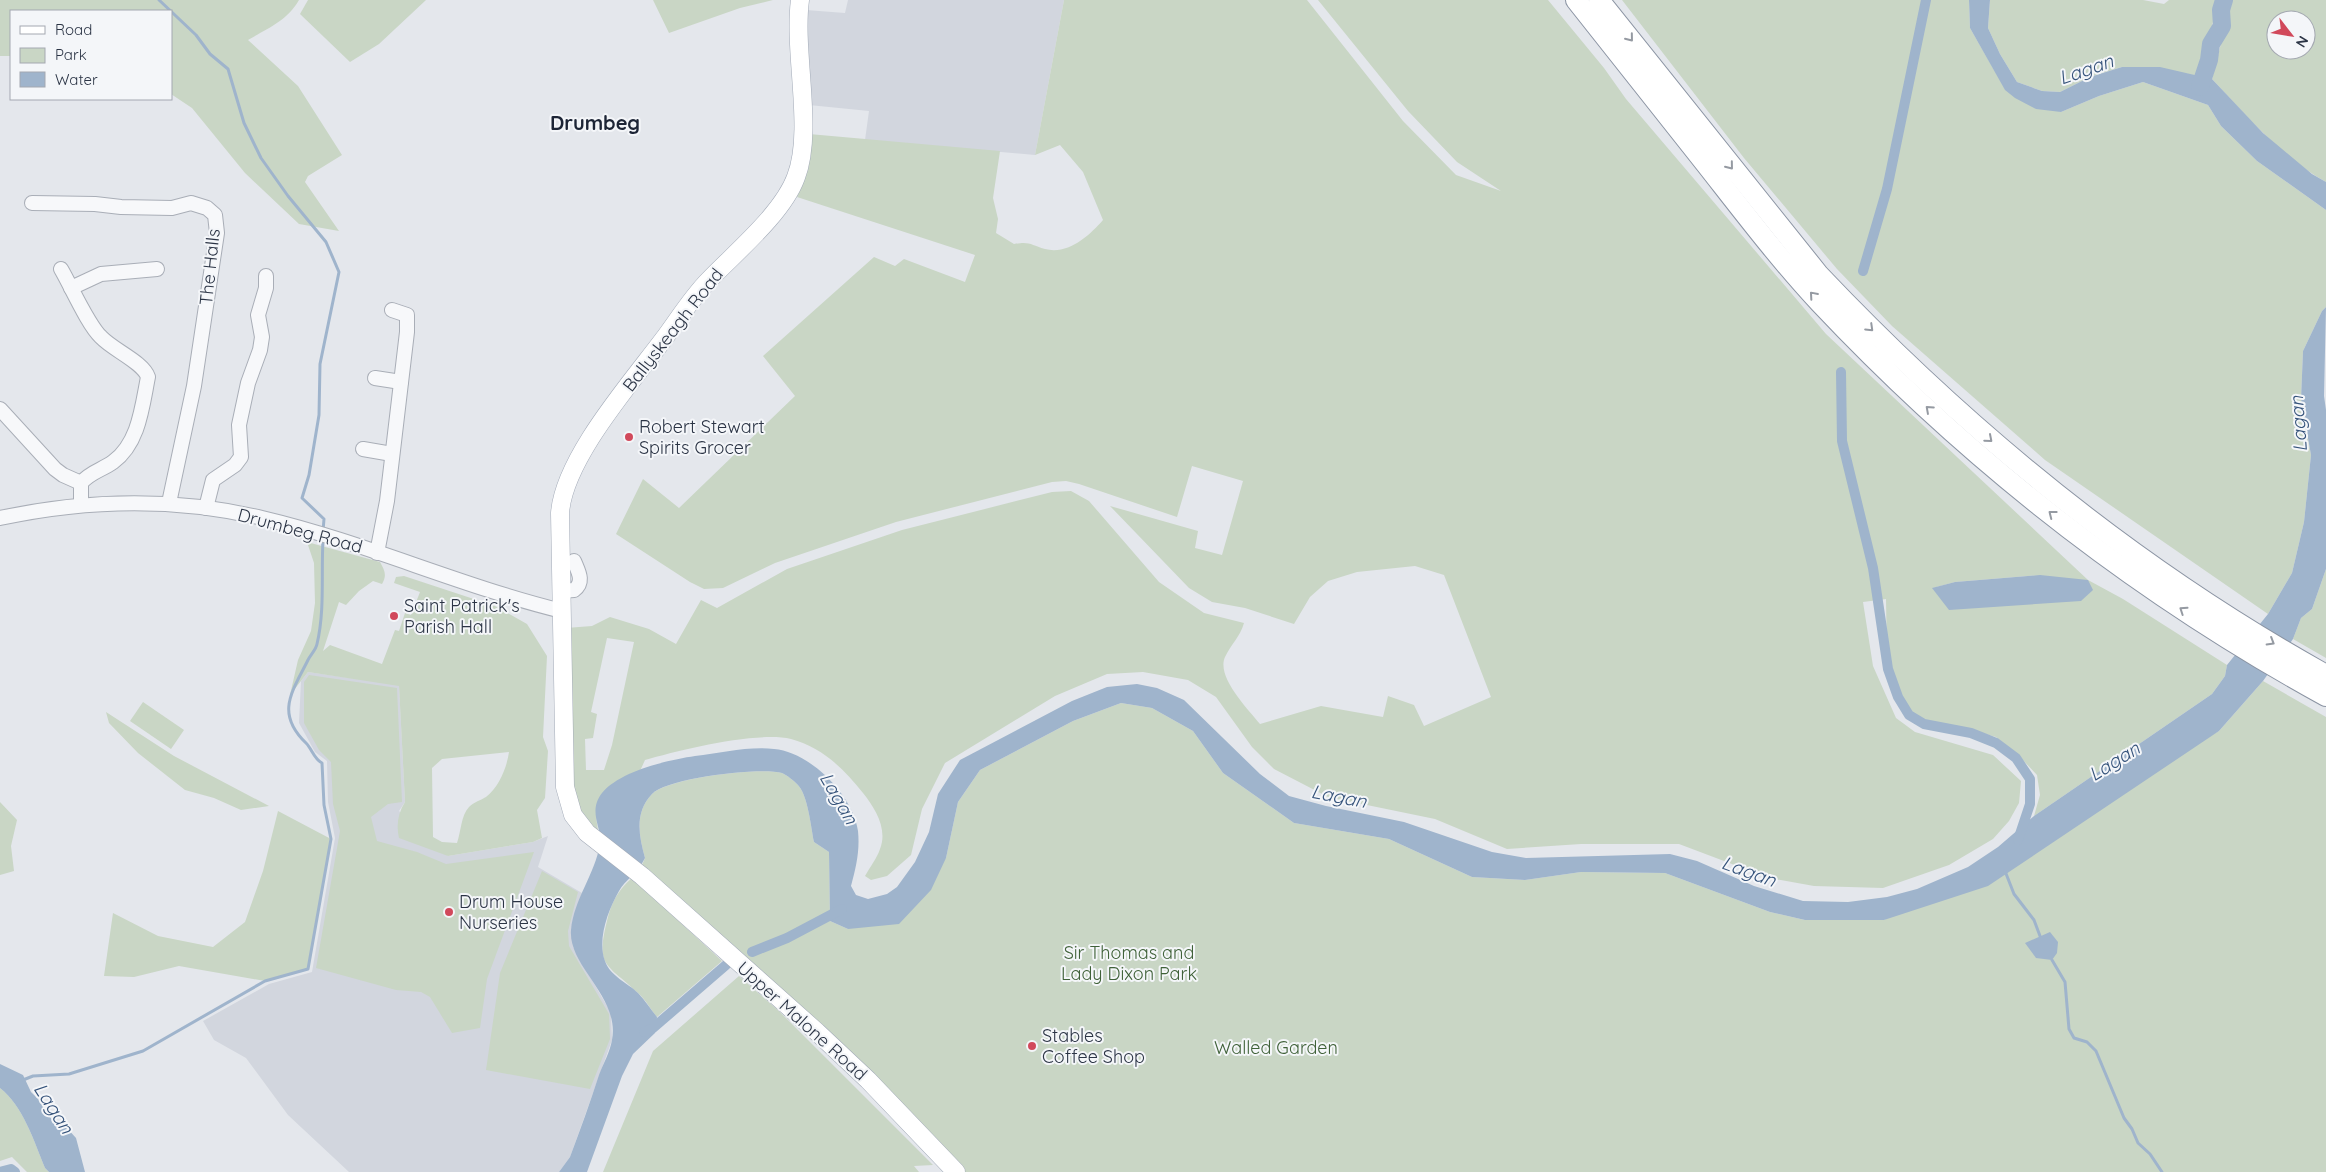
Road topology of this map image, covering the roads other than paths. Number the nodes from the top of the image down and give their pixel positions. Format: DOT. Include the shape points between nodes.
graph roads {
  1 [pos="800,0"];
  2 [pos="1576,0"];
  3 [pos="1599,0"];
  4 [pos="32,204"];
  5 [pos="61,269"];
  6 [pos="158,269"];
  7 [pos="266,276"];
  8 [pos="71,288"];
  9 [pos="392,310"];
  10 [pos="375,378"];
  11 [pos="400,382"];
  12 [pos="0,409"];
  13 [pos="363,450"];
  14 [pos="392,454"];
  15 [pos="81,482"];
  16 [pos="169,503"];
  17 [pos="81,504"];
  18 [pos="206,508"];
  19 [pos="0,518"];
  20 [pos="377,553"];
  21 [pos="574,561"];
  22 [pos="561,591"];
  23 [pos="562,611"];
  24 [pos="2229,629"];
  25 [pos="2302,672"];
  26 [pos="2326,675"];
  27 [pos="2326,696"];
  28 [pos="956,1172"];
  1 -- 22 [label="main road, Ballyskeagh Road" via="798,47 802,141 797,176 787,197 707,282 577,459 561,500"];
  24 -- 2 [label="highway, one-way" via="2145,584 2039,504 1890,372 1820,302 1758,230"];
  3 -- 24 [label="highway, one-way" via="1818,275 1899,357 2038,480"];
  4 -- 16 [label="street, The Halls" via="172,208 191,203 207,208 215,215 217,233 194,386"];
  5 -- 8 [label="street"];
  6 -- 8 [label="street" via="101,274"];
  7 -- 18 [label="street" via="258,315 262,337 260,350 239,425 240,457 213,480"];
  8 -- 15 [label="street" via="98,335 111,348 146,371 148,377 131,444 111,464 86,476"];
  9 -- 11 [label="street" via="407,315"];
  10 -- 11 [label="street"];
  11 -- 14 [label="street"];
  12 -- 15 [label="street" via="55,469"];
  13 -- 14 [label="street"];
  14 -- 20 [label="street"];
  15 -- 17 [label="street"];
  16 -- 17 [label="street, Drumbeg Road"];
  16 -- 18 [label="street, Drumbeg Road"];
  17 -- 19 [label="street, Drumbeg Road"];
  18 -- 20 [label="street, Drumbeg Road" via="260,517"];
  20 -- 23 [label="street, Drumbeg Road"];
  21 -- 22 [label="street" via="580,583 574,590"];
  22 -- 23 [label="main road, Ballyskeagh Road"];
  23 -- 28 [label="main road, Upper Malone Road" via="565,787 573,815 587,833 642,876 868,1080"];
  24 -- 25 [label="highway"];
  25 -- 26 [label="highway"];
  25 -- 27 [label="highway"];
}
